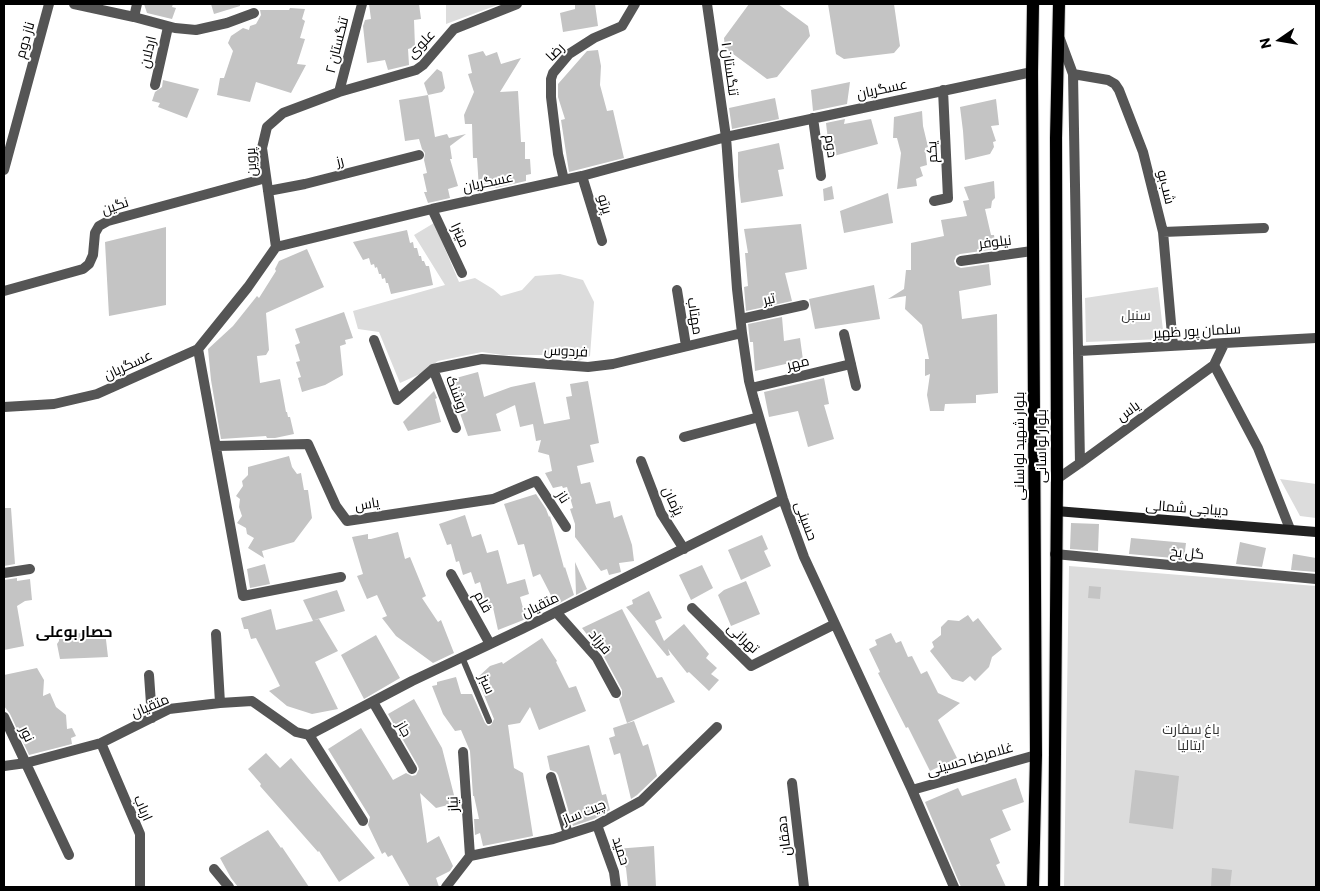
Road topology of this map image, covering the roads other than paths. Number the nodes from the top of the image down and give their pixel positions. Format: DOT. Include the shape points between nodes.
graph roads {
  1 [pos="49,4"];
  2 [pos="74,4"];
  3 [pos="137,4"];
  4 [pos="362,4"];
  5 [pos="517,4"];
  6 [pos="635,4"];
  7 [pos="707,4"];
  8 [pos="1033,4"];
  9 [pos="1059,4"];
  10 [pos="254,13"];
  11 [pos="134,17"];
  12 [pos="168,27"];
  13 [pos="1058,35"];
  14 [pos="1032,72"];
  15 [pos="1073,74"];
  16 [pos="155,84"];
  17 [pos="943,90"];
  18 [pos="339,92"];
  19 [pos="813,118"];
  20 [pos="726,137"];
  21 [pos="419,155"];
  22 [pos="4,170"];
  23 [pos="582,176"];
  24 [pos="821,176"];
  25 [pos="266,178"];
  26 [pos="564,180"];
  27 [pos="268,191"];
  28 [pos="934,201"];
  29 [pos="432,209"];
  30 [pos="1264,228"];
  31 [pos="1163,232"];
  32 [pos="602,241"];
  33 [pos="276,247"];
  34 [pos="1032,252"];
  35 [pos="962,260"];
  36 [pos="462,273"];
  37 [pos="677,290"];
  38 [pos="4,291"];
  39 [pos="804,305"];
  40 [pos="741,319"];
  41 [pos="742,333"];
  42 [pos="844,334"];
  43 [pos="1316,338"];
  44 [pos="374,340"];
  45 [pos="1224,344"];
  46 [pos="686,346"];
  47 [pos="1173,346"];
  48 [pos="198,349"];
  49 [pos="1079,351"];
  50 [pos="851,364"];
  51 [pos="1214,365"];
  52 [pos="433,369"];
  53 [pos="856,386"];
  54 [pos="751,388"];
  55 [pos="4,407"];
  56 [pos="759,417"];
  57 [pos="456,428"];
  58 [pos="684,437"];
  59 [pos="216,446"];
  60 [pos="642,462"];
  61 [pos="1080,463"];
  62 [pos="1057,479"];
  63 [pos="536,481"];
  64 [pos="784,499"];
  65 [pos="1056,511"];
  66 [pos="566,527"];
  67 [pos="1290,529"];
  68 [pos="1316,532"];
  69 [pos="684,549"];
  70 [pos="1056,554"];
  71 [pos="30,569"];
  72 [pos="4,573"];
  73 [pos="451,574"];
  74 [pos="341,577"];
  75 [pos="1316,579"];
  76 [pos="692,608"];
  77 [pos="556,612"];
  78 [pos="835,624"];
  79 [pos="216,634"];
  80 [pos="490,644"];
  81 [pos="462,658"];
  82 [pos="149,675"];
  83 [pos="616,693"];
  84 [pos="373,702"];
  85 [pos="220,703"];
  86 [pos="4,717"];
  87 [pos="152,718"];
  88 [pos="489,721"];
  89 [pos="717,727"];
  90 [pos="309,735"];
  91 [pos="100,743"];
  92 [pos="463,752"];
  93 [pos="1036,755"];
  94 [pos="26,763"];
  95 [pos="4,766"];
  96 [pos="412,769"];
  97 [pos="551,777"];
  98 [pos="792,782"];
  99 [pos="912,790"];
  100 [pos="363,821"];
  101 [pos="597,825"];
  102 [pos="568,834"];
  103 [pos="69,855"];
  104 [pos="470,856"];
  105 [pos="214,869"];
  106 [pos="1033,886"];
  107 [pos="140,887"];
  108 [pos="229,887"];
  109 [pos="446,887"];
  110 [pos="616,887"];
  111 [pos="804,887"];
  112 [pos="954,887"];
  113 [pos="1054,887"];
  1 -- 22 [label="street, ناز دوم"];
  2 -- 11 [label="street"];
  3 -- 11 [label="street"];
  4 -- 18 [label="street, تنگستان ۲"];
  5 -- 18 [label="street, علوی" via="454,29 416,70"];
  6 -- 26 [label="street, رضا" via="622,26 569,54 553,73 551,97"];
  7 -- 20 [label="street, تنگستان ۱"];
  8 -- 14 [label="main road, بلوار شهید لواسانی"];
  9 -- 13 [label="main road, بلوار لواسانی"];
  10 -- 12 [label="street" via="196,30"];
  11 -- 12 [label="street"];
  12 -- 16 [label="street, اردلان"];
  13 -- 15 [label="street"];
  13 -- 62 [label="main road, بلوار لواسانی"];
  14 -- 17 [label="street, عسگریان"];
  14 -- 34 [label="main road, بلوار شهید لواسانی"];
  15 -- 31 [label="street, شب‌بو" via="1108,80 1119,90 1143,152"];
  15 -- 49 [label="street"];
  17 -- 19 [label="street, عسگریان"];
  17 -- 28 [label="street, یکم" via="948,198"];
  18 -- 25 [label="street, پروین" via="283,113 267,127 262,148"];
  19 -- 20 [label="street, عسگریان"];
  19 -- 24 [label="street, دوم"];
  20 -- 23 [label="street, عسگریان"];
  20 -- 40 [label="street, حسینی"];
  21 -- 27 [label="street, رز"];
  23 -- 26 [label="street, عسگریان"];
  23 -- 32 [label="street, پرتو"];
  25 -- 27 [label="street, پروین"];
  25 -- 38 [label="street, نگین" via="108,221 95,233 94,254 83,269"];
  26 -- 29 [label="street, عسگریان"];
  27 -- 33 [label="street, پروین"];
  29 -- 33 [label="street, عسگریان"];
  29 -- 36 [label="street, میترا"];
  30 -- 31 [label="street"];
  31 -- 47 [label="street, شب‌بو"];
  33 -- 48 [label="street, عسگریان"];
  34 -- 35 [label="street, نیلوفر"];
  34 -- 93 [label="main road, بلوار شهید لواسانی"];
  37 -- 46 [label="street, مهتاب"];
  39 -- 40 [label="street, تیر"];
  40 -- 41 [label="street, حسینی"];
  41 -- 46 [label="street, فردوس"];
  41 -- 54 [label="street, حسینی"];
  42 -- 50 [label="street"];
  43 -- 45 [label="street, سلمان پور ظهیر"];
  44 -- 52 [label="street, فردوس" via="397,400"];
  45 -- 47 [label="street, سلمان پور ظهیر"];
  45 -- 51 [label="street, یاس"];
  46 -- 52 [label="street, فردوس" via="588,367 482,359"];
  47 -- 49 [label="street, سلمان پور ظهیر"];
  48 -- 55 [label="street, عسگریان" via="97,394 54,404"];
  48 -- 59 [label="street"];
  49 -- 61 [label="street"];
  50 -- 53 [label="street"];
  50 -- 54 [label="street, مهر"];
  51 -- 61 [label="street, یاس"];
  51 -- 67 [label="street" via="1258,448"];
  52 -- 57 [label="street, روشنک"];
  54 -- 56 [label="street, حسینی"];
  56 -- 58 [label="street"];
  56 -- 64 [label="street, حسینی"];
  59 -- 63 [label="street, یاس" via="308,444 336,506 347,521 493,499"];
  59 -- 74 [label="street" via="243,596"];
  60 -- 69 [label="street, پژمان" via="661,513"];
  61 -- 62 [label="street, یاس"];
  62 -- 65 [label="main road, بلوار لواسانی"];
  63 -- 66 [label="street, ناز"];
  64 -- 69 [label="street, متقیان"];
  64 -- 78 [label="street, حسینی" via="804,557"];
  65 -- 67 [label="main road, دیباجی شمالی"];
  65 -- 70 [label="main road, بلوار لواسانی"];
  67 -- 68 [label="main road, دیباجی شمالی"];
  69 -- 77 [label="street, متقیان"];
  70 -- 75 [label="street, گل یخ"];
  70 -- 113 [label="main road, بلوار لواسانی"];
  71 -- 72 [label="street"];
  73 -- 80 [label="street, قلم"];
  76 -- 78 [label="street, تهرانی" via="751,666"];
  77 -- 80 [label="street, متقیان"];
  77 -- 83 [label="street, فرزاد" via="597,658"];
  78 -- 99 [label="street, حسینی"];
  79 -- 85 [label="street"];
  80 -- 81 [label="street, متقیان"];
  81 -- 84 [label="street, متقیان"];
  81 -- 88 [label="lane, سبز"];
  82 -- 87 [label="street"];
  84 -- 90 [label="street, متقیان"];
  84 -- 96 [label="street, جاز"];
  85 -- 87 [label="street, متقیان" via="169,709"];
  85 -- 90 [label="street, متقیان" via="252,701 296,732"];
  86 -- 94 [label="street, نور"];
  87 -- 91 [label="street, متقیان"];
  89 -- 101 [label="street, چیت ساز" via="641,801"];
  90 -- 100 [label="street"];
  91 -- 94 [label="street, متقیان"];
  91 -- 107 [label="street, ارباب" via="140,834"];
  92 -- 104 [label="street, نیاز"];
  93 -- 99 [label="street, غلامرضا حسینی"];
  93 -- 106 [label="main road, بلوار شهید لواسانی"];
  94 -- 95 [label="street, متقیان"];
  94 -- 103 [label="street"];
  97 -- 102 [label="street"];
  98 -- 111 [label="street, دهقان"];
  99 -- 112 [label="street, حسینی"];
  101 -- 102 [label="street, چیت ساز"];
  101 -- 110 [label="street, حمید"];
  102 -- 104 [label="street, چیت ساز"];
  104 -- 109 [label="street"];
  105 -- 108 [label="street"];
}
